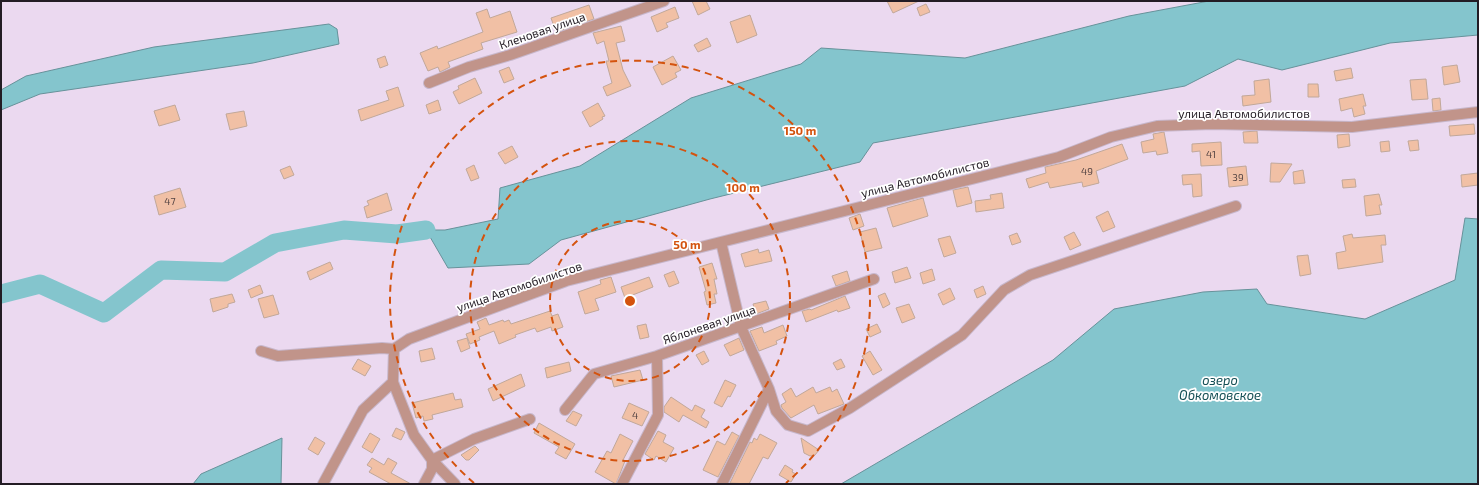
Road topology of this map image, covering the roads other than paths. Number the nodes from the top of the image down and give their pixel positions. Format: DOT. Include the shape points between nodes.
graph roads {
  1 [pos="664,1"];
  2 [pos="429,83"];
  3 [pos="1478,112"];
  4 [pos="1236,206"];
  5 [pos="721,242"];
  6 [pos="874,279"];
  7 [pos="741,327"];
  8 [pos="261,350"];
  9 [pos="394,350"];
  10 [pos="657,356"];
  11 [pos="393,382"];
  12 [pos="770,389"];
  13 [pos="565,410"];
  14 [pos="530,419"];
  15 [pos="432,460"];
  16 [pos="323,484"];
  17 [pos="424,484"];
  18 [pos="455,484"];
  19 [pos="622,484"];
  20 [pos="722,484"];
  1 -- 2 [label="street, Кленовая улица"];
  3 -- 5 [label="street, улица Автомобилистов" via="1352,127 1212,124 1157,126 1111,137 1059,157"];
  4 -- 12 [label="street" via="1030,275 1004,290 962,335 850,408 808,431 788,425 776,411"];
  5 -- 7 [label="street"];
  5 -- 9 [label="street, улица Автомобилистов" via="566,281 409,340"];
  6 -- 7 [label="street, Яблоневая улица"];
  7 -- 10 [label="street, Яблоневая улица"];
  7 -- 12 [label="street"];
  8 -- 9 [label="street" via="278,356 382,348"];
  9 -- 11 [label="street"];
  10 -- 13 [label="street, Яблоневая улица" via="594,374"];
  10 -- 19 [label="street" via="658,415"];
  11 -- 15 [label="street" via="414,435"];
  11 -- 16 [label="street" via="363,410"];
  12 -- 20 [label="street"];
  14 -- 15 [label="street" via="474,439"];
  15 -- 17 [label="street" via="432,469"];
  15 -- 18 [label="street"];
}
